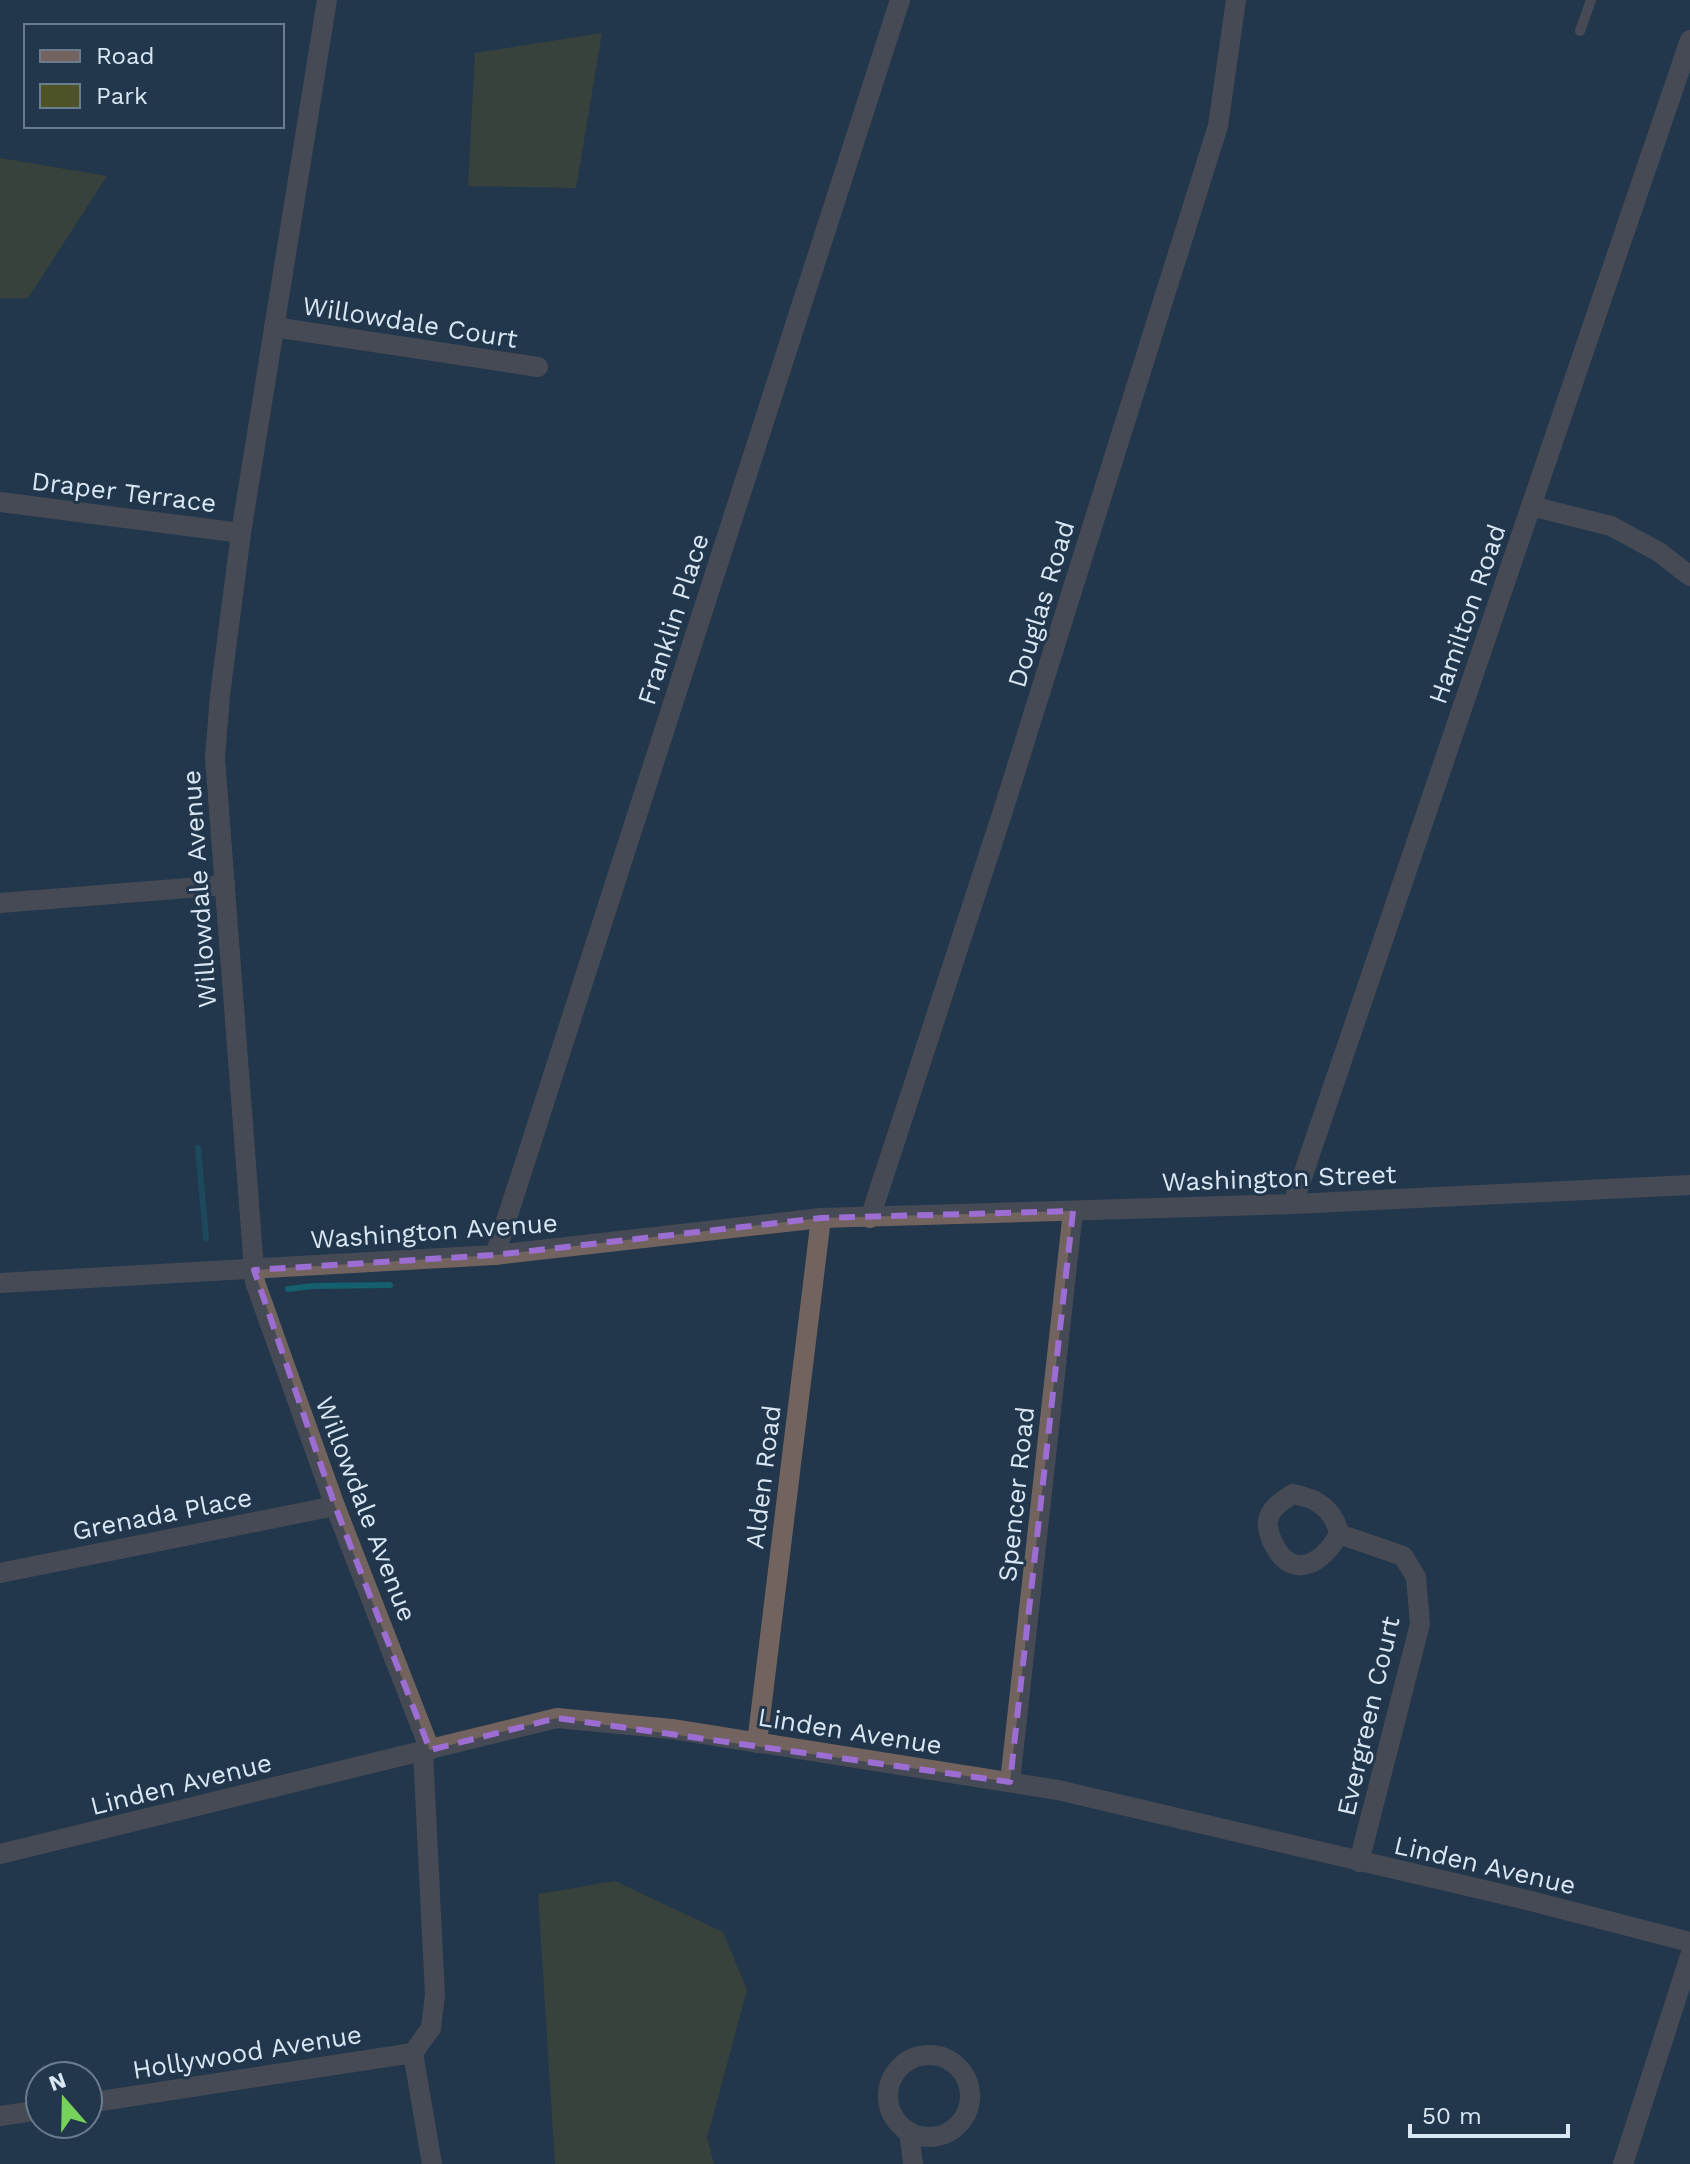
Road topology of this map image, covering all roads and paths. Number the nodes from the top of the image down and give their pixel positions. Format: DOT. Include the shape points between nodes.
graph roads {
  1 [pos="327,0"];
  2 [pos="900,0"];
  3 [pos="1236,0"];
  4 [pos="1591,0"];
  5 [pos="1580,31"];
  6 [pos="1690,40"];
  7 [pos="274,327"];
  8 [pos="538,367"];
  9 [pos="0,502"];
  10 [pos="1531,506"];
  11 [pos="241,533"];
  12 [pos="1690,576"];
  13 [pos="225,885"];
  14 [pos="0,903"];
  15 [pos="1690,1185"];
  16 [pos="1293,1204"];
  17 [pos="1073,1211"];
  18 [pos="821,1218"];
  19 [pos="870,1218"];
  20 [pos="495,1255"];
  21 [pos="254,1270"];
  22 [pos="0,1283"];
  23 [pos="335,1506"];
  24 [pos="1339,1534"];
  25 [pos="0,1573"];
  26 [pos="757,1743"];
  27 [pos="426,1751"];
  28 [pos="1010,1782"];
  29 [pos="0,1854"];
  30 [pos="1359,1862"];
  31 [pos="1690,1942"];
  32 [pos="1690,1956"];
  33 [pos="413,2053"];
  34 [pos="104,2101"];
  35 [pos="24,2112"];
  36 [pos="0,2116"];
  37 [pos="909,2132"];
  38 [pos="432,2164"];
  39 [pos="913,2164"];
  40 [pos="1623,2164"];
  1 -- 7 [label="street, Willowdale Avenue"];
  2 -- 20 [label="street, Franklin Place"];
  3 -- 19 [label="street, Douglas Road" via="1218,126"];
  4 -- 5 [label="lane"];
  6 -- 10 [label="street, Hamilton Road"];
  7 -- 8 [label="street, Willowdale Court"];
  7 -- 11 [label="street, Willowdale Avenue"];
  9 -- 11 [label="street, Draper Terrace"];
  10 -- 12 [label="street" via="1611,526"];
  10 -- 16 [label="street, Hamilton Road"];
  11 -- 13 [label="street, Willowdale Avenue" via="215,758"];
  13 -- 14 [label="street"];
  13 -- 21 [label="street, Willowdale Avenue"];
  15 -- 16 [label="street, Washington Street"];
  16 -- 17 [label="street, Washington Street"];
  17 -- 19 [label="street, Washington Street"];
  17 -- 28 [label="street, Spencer Road"];
  18 -- 19 [label="street, Washington Avenue"];
  18 -- 20 [label="street, Washington Avenue"];
  18 -- 26 [label="street, Alden Road"];
  20 -- 21 [label="street, Washington Avenue"];
  21 -- 22 [label="street, Washington Avenue"];
  21 -- 23 [label="street, Willowdale Avenue"];
  23 -- 25 [label="street, Grenada Place"];
  23 -- 27 [label="street, Willowdale Avenue"];
  24 -- 30 [label="street, Evergreen Court" via="1403,1556 1416,1577 1420,1624"];
  26 -- 27 [label="street, Linden Avenue" via="557,1718"];
  26 -- 28 [label="street, Linden Avenue"];
  27 -- 29 [label="street, Linden Avenue"];
  27 -- 33 [label="street, Willowdale Avenue" via="435,1995 431,2028"];
  28 -- 30 [label="street, Linden Avenue"];
  30 -- 31 [label="street, Linden Avenue"];
  32 -- 40 [label="street"];
  33 -- 34 [label="street, Hollywood Avenue"];
  33 -- 38 [label="street"];
  35 -- 36 [label="street"];
  37 -- 37 [label="street" via="934,2137 957,2126 965,2115 968,2082 952,2062 928,2055 895,2073 890,2110"];
  37 -- 39 [label="street"];
}
